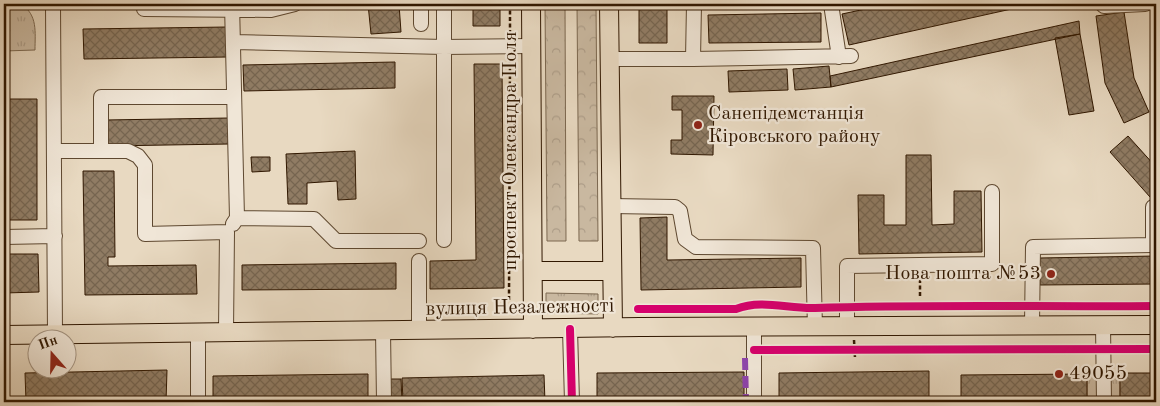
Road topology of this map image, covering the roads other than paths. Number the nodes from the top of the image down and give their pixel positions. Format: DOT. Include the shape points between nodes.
graph roads {
  1 [pos="53,4"];
  2 [pos="295,4"];
  3 [pos="421,4"];
  4 [pos="444,4"];
  5 [pos="531,4"];
  6 [pos="609,4"];
  7 [pos="694,4"];
  8 [pos="831,4"];
  9 [pos="1102,4"];
  10 [pos="1145,4"];
  11 [pos="232,6"];
  12 [pos="144,9"];
  13 [pos="421,24"];
  14 [pos="233,42"];
  15 [pos="532,46"];
  16 [pos="444,47"];
  17 [pos="694,58"];
  18 [pos="609,59"];
  19 [pos="234,96"];
  20 [pos="101,150"];
  21 [pos="55,152"];
  22 [pos="992,192"];
  23 [pos="611,206"];
  24 [pos="1156,207"];
  25 [pos="237,218"];
  26 [pos="227,232"];
  27 [pos="55,236"];
  28 [pos="4,237"];
  29 [pos="444,240"];
  30 [pos="419,241"];
  31 [pos="419,261"];
  32 [pos="533,271"];
  33 [pos="612,271"];
  34 [pos="1032,325"];
  35 [pos="1103,325"];
  36 [pos="1156,325"];
  37 [pos="847,326"];
  38 [pos="754,327"];
  39 [pos="55,328"];
  40 [pos="612,328"];
  41 [pos="815,328"];
  42 [pos="533,329"];
  43 [pos="570,329"];
  44 [pos="226,331"];
  45 [pos="383,331"];
  46 [pos="419,331"];
  47 [pos="198,332"];
  48 [pos="4,334"];
  49 [pos="28,334"];
  50 [pos="78,334"];
  51 [pos="198,402"];
  52 [pos="384,402"];
  53 [pos="572,402"];
  54 [pos="754,402"];
  55 [pos="1104,402"];
  1 -- 21 [label="street"];
  2 -- 11 [label="street" via="271,10"];
  3 -- 13 [label="street"];
  4 -- 16 [label="street"];
  5 -- 15 [label="main road, проспект Олександра Поля"];
  6 -- 18 [label="main road"];
  7 -- 17 [label="street"];
  8 -- 17 [label="street" via="845,56"];
  9 -- 10 [label="street"];
  11 -- 12 [label="street"];
  11 -- 14 [label="street"];
  14 -- 16 [label="street"];
  14 -- 19 [label="street"];
  15 -- 16 [label="street"];
  15 -- 32 [label="main road, проспект Олександра Поля"];
  16 -- 29 [label="street"];
  17 -- 18 [label="street"];
  18 -- 23 [label="main road"];
  19 -- 20 [label="street" via="101,98"];
  19 -- 25 [label="street"];
  20 -- 21 [label="street"];
  20 -- 26 [label="street" via="128,151 138,156 145,166 145,234"];
  21 -- 27 [label="street"];
  22 -- 37 [label="street" via="992,264 847,266"];
  23 -- 33 [label="main road"];
  23 -- 41 [label="street" via="674,207 680,211 685,239 696,247 813,248"];
  24 -- 34 [label="street" via="1153,207 1152,245 1033,247"];
  25 -- 26 [label="street"];
  25 -- 30 [label="street" via="314,219 336,241"];
  26 -- 44 [label="street"];
  27 -- 28 [label="street"];
  27 -- 39 [label="street"];
  31 -- 46 [label="street"];
  32 -- 33 [label="main road"];
  32 -- 42 [label="main road, проспект Олександра Поля"];
  33 -- 40 [label="main road"];
  34 -- 35 [label="main road, вулиця Незалежності"];
  34 -- 37 [label="main road, вулиця Незалежності"];
  35 -- 36 [label="main road, вулиця Незалежності"];
  35 -- 55 [label="street"];
  37 -- 41 [label="main road, вулиця Незалежності"];
  38 -- 40 [label="main road, вулиця Незалежності"];
  38 -- 41 [label="main road, вулиця Незалежності"];
  38 -- 54 [label="street"];
  40 -- 43 [label="main road, вулиця Незалежності"];
  42 -- 43 [label="main road, вулиця Незалежності"];
  42 -- 46 [label="main road, вулиця Незалежності"];
  43 -- 53 [label="street"];
  44 -- 45 [label="main road, вулиця Незалежності"];
  44 -- 47 [label="main road, вулиця Незалежності"];
  45 -- 46 [label="main road, вулиця Незалежності"];
  45 -- 52 [label="street"];
  47 -- 50 [label="main road, вулиця Незалежності"];
  47 -- 51 [label="street"];
  48 -- 49 [label="main road, вулиця Незалежності"];
}
